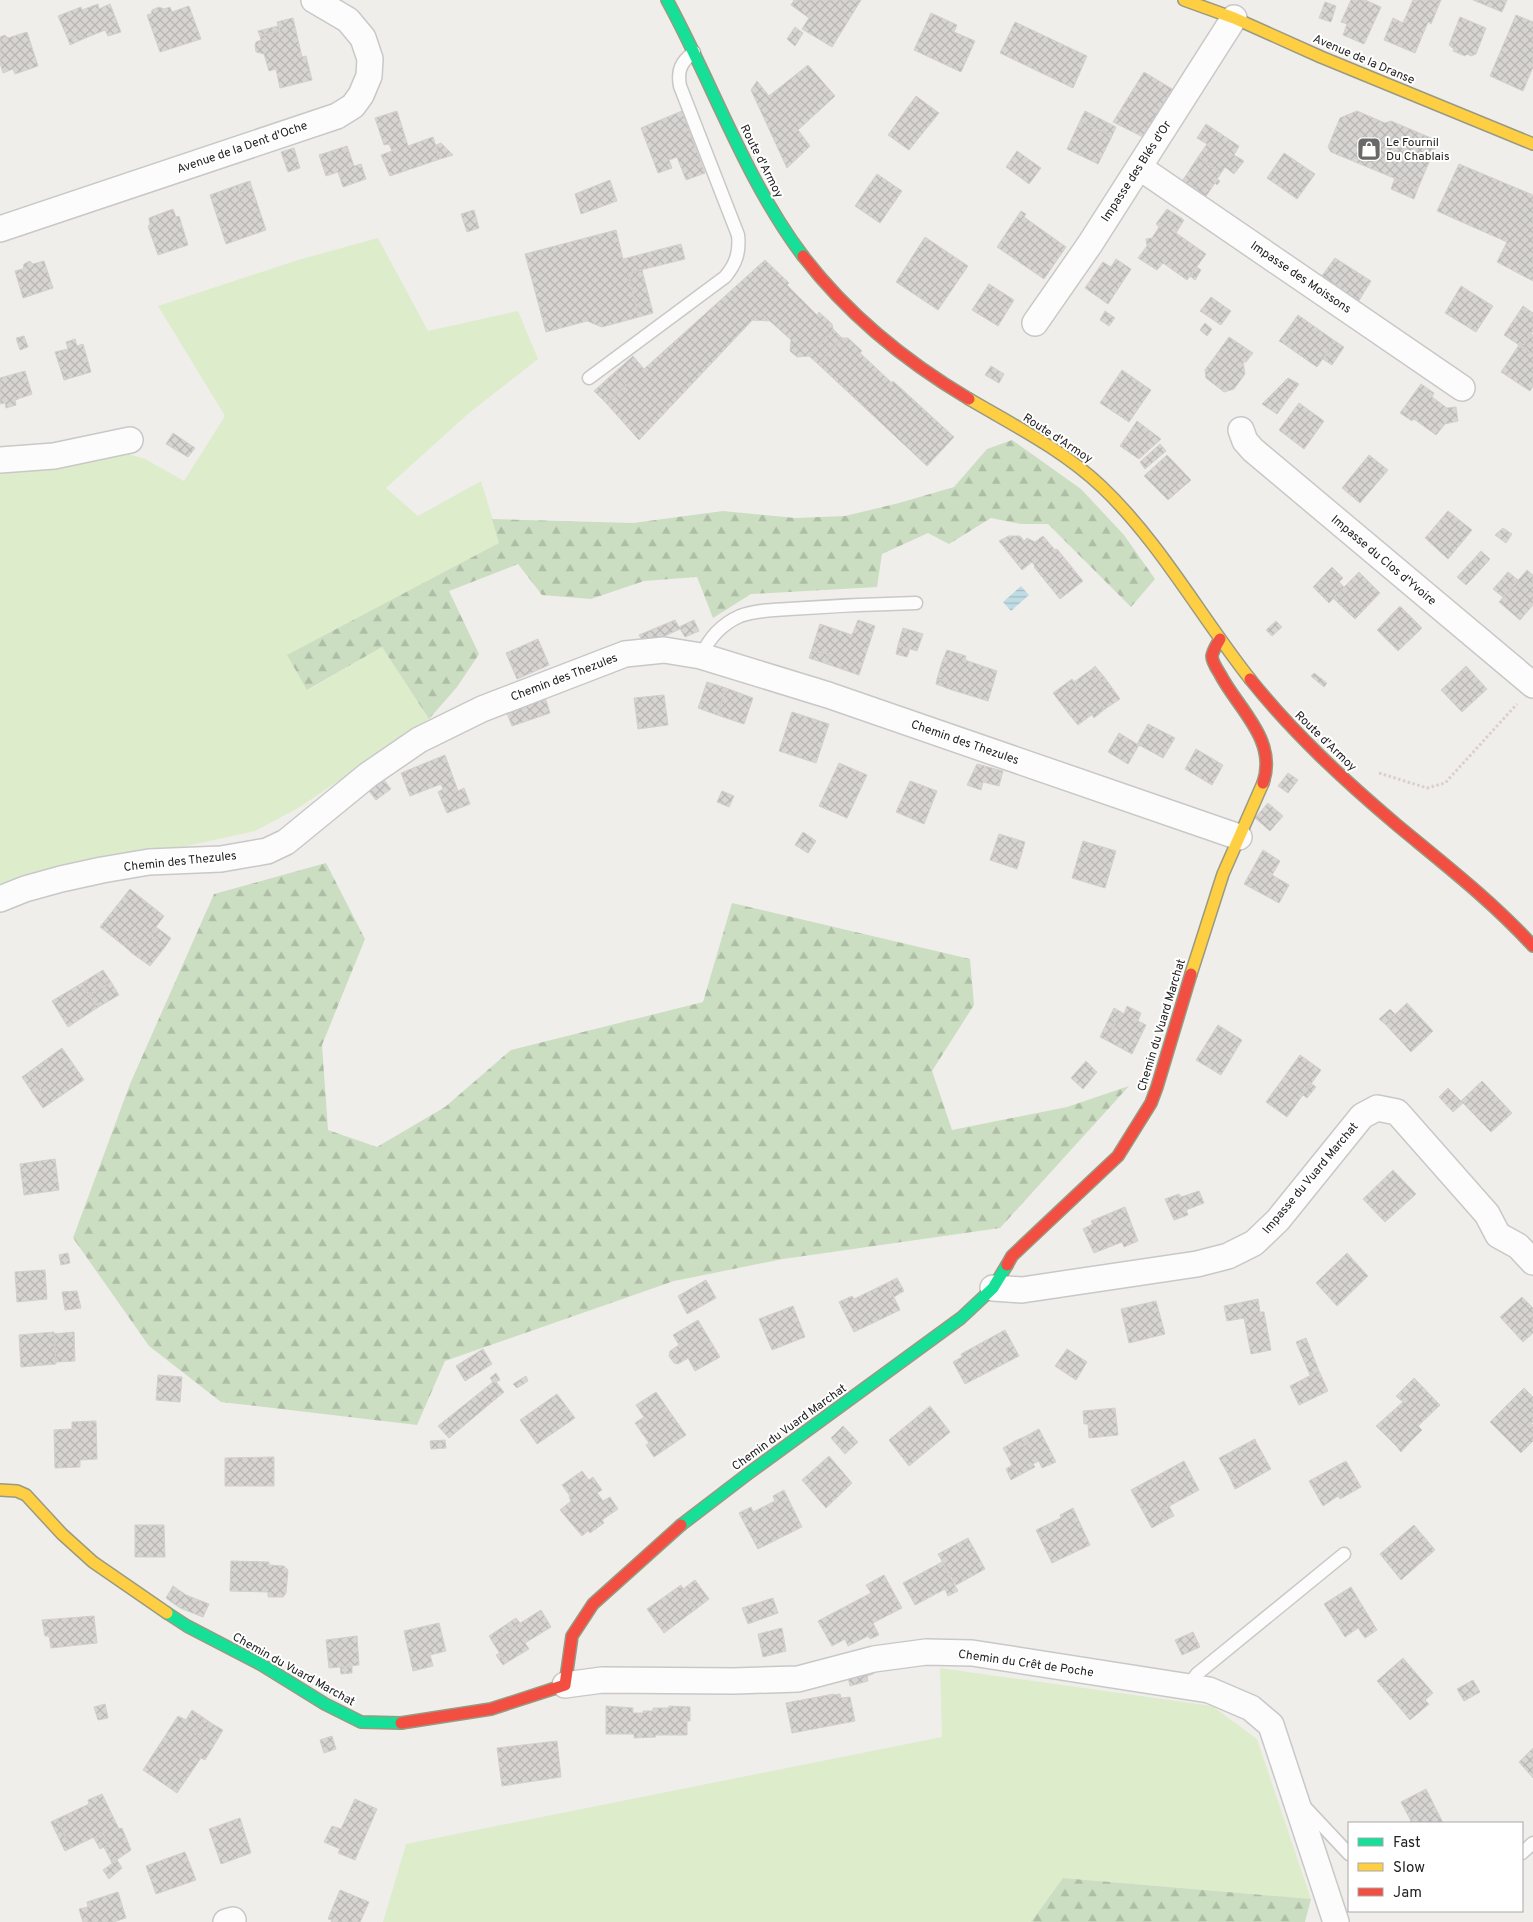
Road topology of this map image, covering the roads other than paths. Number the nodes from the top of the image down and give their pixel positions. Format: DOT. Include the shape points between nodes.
graph roads {
  1 [pos="314,0"];
  2 [pos="666,0"];
  3 [pos="1184,0"];
  4 [pos="1234,18"];
  5 [pos="694,52"];
  6 [pos="1533,144"];
  7 [pos="1139,167"];
  8 [pos="0,229"];
  9 [pos="1035,323"];
  10 [pos="589,378"];
  11 [pos="1462,388"];
  12 [pos="1241,430"];
  13 [pos="130,440"];
  14 [pos="0,460"];
  15 [pos="916,603"];
  16 [pos="1220,639"];
  17 [pos="701,656"];
  18 [pos="1527,692"];
  19 [pos="1239,838"];
  20 [pos="0,899"];
  21 [pos="1533,946"];
  22 [pos="1533,1262"];
  23 [pos="993,1288"];
  24 [pos="0,1490"];
  25 [pos="1344,1554"];
  26 [pos="565,1685"];
  27 [pos="1187,1687"];
  28 [pos="1292,1794"];
  29 [pos="1533,1843"];
  30 [pos="1523,1852"];
  31 [pos="1348,1853"];
  32 [pos="1336,1922"];
  1 -- 8 [label="street, Avenue de la Dent d'Oche" via="348,20 363,38 370,59 369,76 362,95 353,106 337,116"];
  2 -- 5 [label="street, Route d'Armoy"];
  3 -- 4 [label="street, Avenue de la Dranse"];
  4 -- 6 [label="street, Avenue de la Dranse"];
  4 -- 7 [label="street, Impasse des Blés d'Or"];
  5 -- 10 [label="lane" via="680,66 680,86 738,235 738,253 725,277"];
  5 -- 16 [label="street, Route d'Armoy" via="765,199 798,249 836,296 893,348 922,369 1049,446 1106,491 1138,527"];
  7 -- 9 [label="street, Impasse des Blés d'Or"];
  7 -- 11 [label="street, Impasse des Moissons"];
  12 -- 18 [label="street, Impasse du Clos d'Yvoire" via="1253,450"];
  13 -- 14 [label="street" via="54,456"];
  15 -- 17 [label="lane" via="829,606 741,616 722,627 707,642"];
  16 -- 19 [label="street, Chemin du Vuard Marchat" via="1213,652 1214,666 1260,735 1267,757 1264,782"];
  16 -- 21 [label="street, Route d'Armoy" via="1267,700 1312,748 1499,911"];
  17 -- 19 [label="street, Chemin des Thezules" via="837,698"];
  17 -- 20 [label="street, Chemin des Thezules" via="664,650 625,654 482,709 419,740 368,775 286,842 267,851 221,859 149,862 102,870 25,889"];
  19 -- 23 [label="street, Chemin du Vuard Marchat" via="1222,874 1151,1103 1118,1156 1012,1256"];
  22 -- 23 [label="street, Impasse du Vuard Marchat" via="1518,1246 1498,1235 1487,1214 1397,1112 1377,1108 1362,1116 1278,1220 1254,1243 1228,1256 1197,1264 1022,1290"];
  23 -- 26 [label="street, Chemin du Vuard Marchat" via="961,1318 675,1530 593,1604 572,1636"];
  24 -- 26 [label="street, Chemin du Vuard Marchat" via="26,1495 93,1562 187,1626 361,1722 401,1723 491,1709"];
  25 -- 27 [label="lane" via="1197,1674"];
  26 -- 27 [label="street, Chemin du Crêt de Poche" via="602,1680 798,1679 874,1659 926,1652 972,1653"];
  27 -- 28 [label="street, Chemin du Crêt de Poche" via="1232,1698 1251,1708 1271,1725"];
  28 -- 31 [label="lane"];
  28 -- 32 [label="street, Chemin du Crêt de Poche"];
  29 -- 30 [label="lane"];
}
